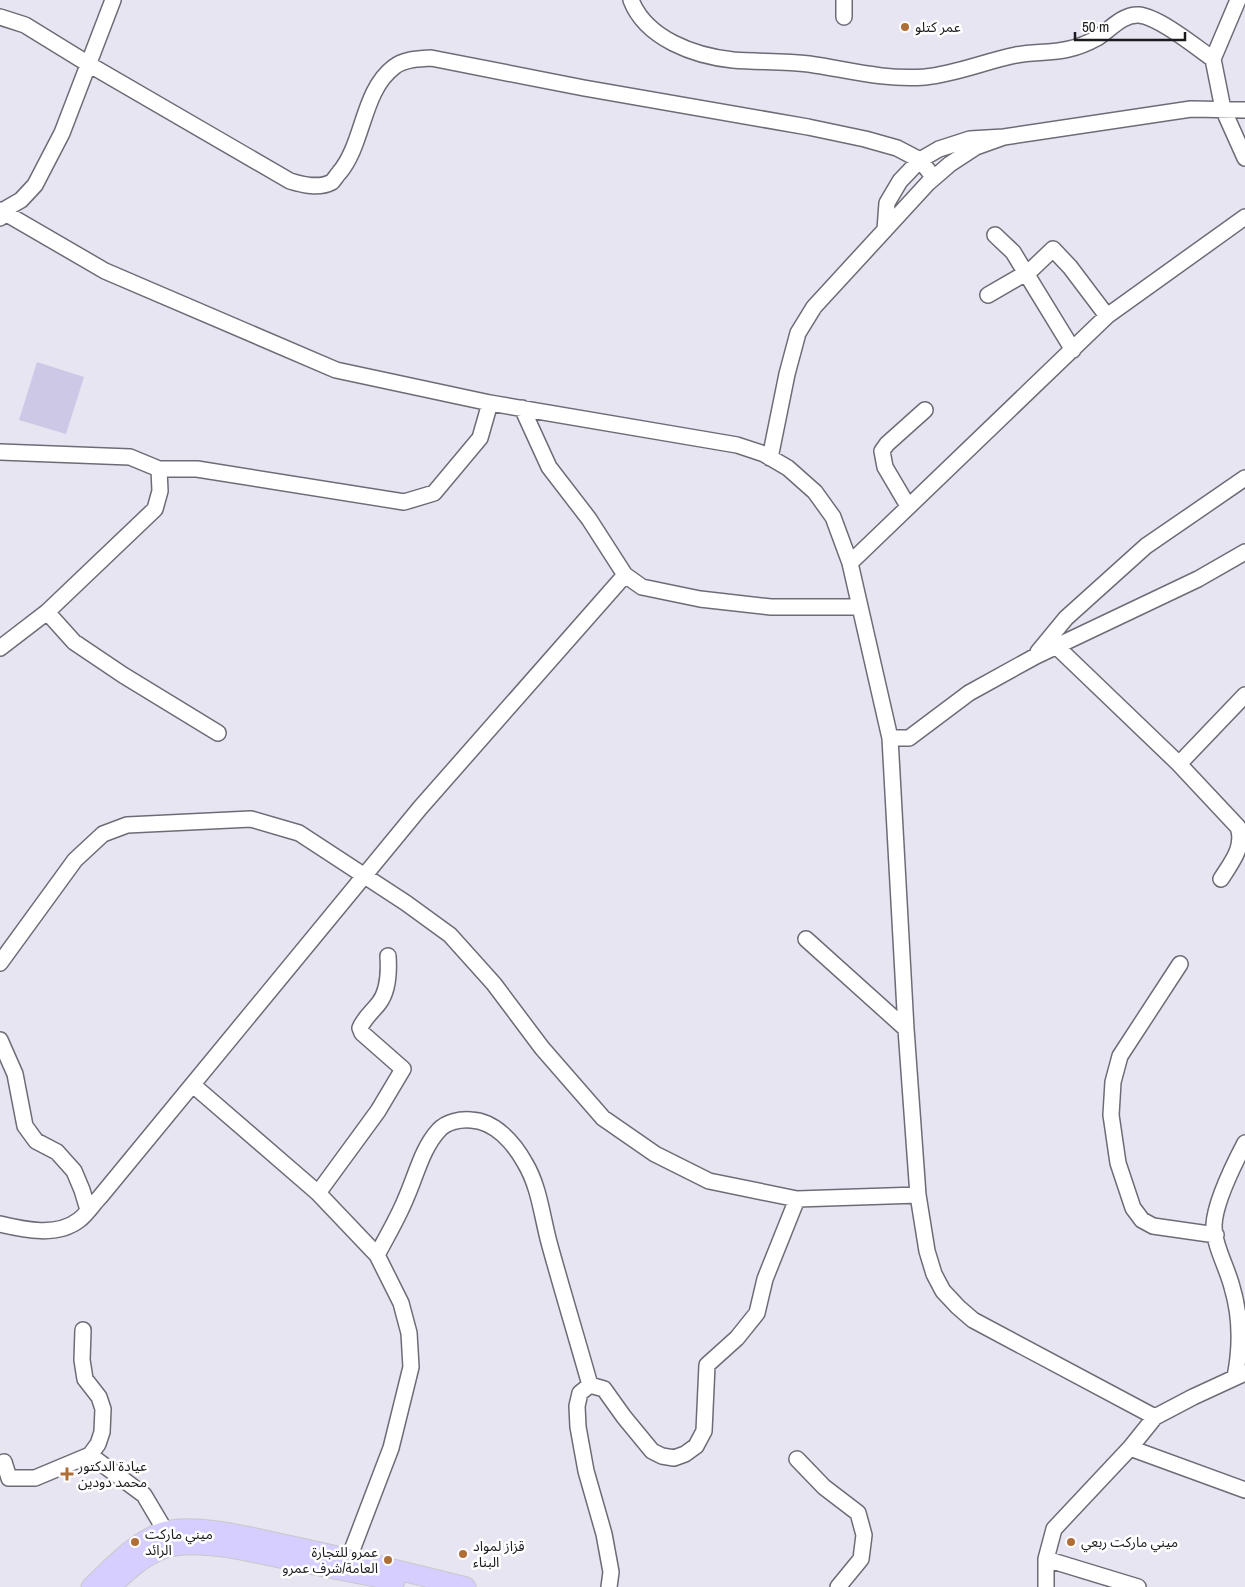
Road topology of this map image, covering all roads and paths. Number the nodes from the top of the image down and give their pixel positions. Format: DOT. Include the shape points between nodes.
graph roads {
  1 [pos="113,0"];
  2 [pos="632,0"];
  3 [pos="844,0"];
  4 [pos="1238,0"];
  5 [pos="0,17"];
  6 [pos="844,17"];
  7 [pos="1213,59"];
  8 [pos="90,65"];
  9 [pos="1223,109"];
  10 [pos="1245,110"];
  11 [pos="1004,136"];
  12 [pos="1245,158"];
  13 [pos="920,160"];
  14 [pos="934,178"];
  15 [pos="1,213"];
  16 [pos="1245,217"];
  17 [pos="885,230"];
  18 [pos="995,235"];
  19 [pos="1026,273"];
  20 [pos="988,296"];
  21 [pos="1107,316"];
  22 [pos="1073,350"];
  23 [pos="490,403"];
  24 [pos="522,408"];
  25 [pos="926,410"];
  26 [pos="0,452"];
  27 [pos="770,458"];
  28 [pos="158,469"];
  29 [pos="1245,478"];
  30 [pos="908,506"];
  31 [pos="1245,552"];
  32 [pos="850,563"];
  33 [pos="625,575"];
  34 [pos="859,607"];
  35 [pos="46,612"];
  36 [pos="1056,646"];
  37 [pos="0,648"];
  38 [pos="1036,656"];
  39 [pos="1245,695"];
  40 [pos="218,733"];
  41 [pos="890,738"];
  42 [pos="1179,764"];
  43 [pos="364,876"];
  44 [pos="1221,879"];
  45 [pos="806,939"];
  46 [pos="388,956"];
  47 [pos="0,963"];
  48 [pos="1180,964"];
  49 [pos="906,1029"];
  50 [pos="0,1040"];
  51 [pos="193,1085"];
  52 [pos="1245,1143"];
  53 [pos="318,1192"];
  54 [pos="918,1195"];
  55 [pos="796,1199"];
  56 [pos="88,1210"];
  57 [pos="0,1224"];
  58 [pos="1216,1235"];
  59 [pos="377,1255"];
  60 [pos="83,1330"];
  61 [pos="1240,1375"];
  62 [pos="590,1385"];
  63 [pos="1155,1417"];
  64 [pos="1130,1448"];
  65 [pos="90,1455"];
  66 [pos="797,1459"];
  67 [pos="4,1462"];
  68 [pos="1245,1490"];
  69 [pos="166,1532"];
  70 [pos="349,1558"];
  71 [pos="1046,1559"];
  72 [pos="91,1587"];
  73 [pos="111,1587"];
  74 [pos="418,1587"];
  75 [pos="466,1587"];
  76 [pos="609,1587"];
  77 [pos="838,1587"];
  78 [pos="1046,1587"];
  79 [pos="1138,1587"];
  1 -- 8 [label="street"];
  2 -- 7 [label="street" via="649,28 696,52 731,60 808,64 883,77 935,76 1016,55 1069,49 1095,39 1122,20 1136,15 1145,16 1176,33"];
  3 -- 6 [label="street"];
  4 -- 7 [label="street"];
  5 -- 8 [label="street" via="25,26"];
  7 -- 9 [label="street"];
  8 -- 13 [label="street" via="305,186 332,182 346,165 376,90 394,67 410,60 431,58 808,127 897,148"];
  8 -- 15 [label="street" via="62,133 35,185 21,200"];
  9 -- 10 [label="street"];
  9 -- 11 [label="street" via="1191,109"];
  9 -- 12 [label="street"];
  11 -- 13 [label="street" via="970,139 939,149"];
  11 -- 14 [label="street" via="976,147"];
  13 -- 14 [label="street"];
  13 -- 17 [label="street" via="900,181 887,203"];
  14 -- 17 [label="street"];
  15 -- 23 [label="street" via="105,271 336,370"];
  16 -- 21 [label="street"];
  17 -- 27 [label="street" via="814,308 798,333"];
  18 -- 19 [label="street" via="1013,252"];
  19 -- 20 [label="street"];
  19 -- 21 [label="street" via="1053,249"];
  19 -- 22 [label="street"];
  21 -- 22 [label="street"];
  22 -- 30 [label="street"];
  23 -- 24 [label="street"];
  23 -- 28 [label="street" via="480,438 434,493 404,502 197,469"];
  24 -- 27 [label="street" via="737,445"];
  24 -- 33 [label="street" via="549,467 589,519"];
  25 -- 30 [label="street" via="882,451 885,467"];
  26 -- 28 [label="street" via="130,457"];
  27 -- 32 [label="street" via="788,468 815,492 833,517"];
  28 -- 35 [label="street" via="160,491 155,509"];
  29 -- 38 [label="street" via="1146,546 1066,618"];
  30 -- 32 [label="street"];
  31 -- 36 [label="street" via="1198,579"];
  32 -- 34 [label="street"];
  33 -- 34 [label="street" via="642,587 700,599 771,607"];
  33 -- 43 [label="street"];
  34 -- 41 [label="street"];
  35 -- 37 [label="street"];
  35 -- 40 [label="street" via="74,642"];
  36 -- 38 [label="street"];
  36 -- 42 [label="street"];
  38 -- 41 [label="street" via="969,693 909,738"];
  39 -- 42 [label="street"];
  41 -- 49 [label="street"];
  42 -- 44 [label="street" via="1238,827 1241,841 1237,854"];
  43 -- 47 [label="street" via="299,833 250,819 127,825 103,834 75,860"];
  43 -- 51 [label="street"];
  43 -- 55 [label="street" via="450,936 494,984 542,1048 603,1118 655,1154 709,1181"];
  45 -- 49 [label="street"];
  46 -- 53 [label="street" via="388,975 382,999 360,1028 403,1069 378,1111"];
  48 -- 58 [label="street" via="1120,1056 1113,1082 1111,1115 1118,1163 1133,1208 1142,1220 1153,1226"];
  49 -- 54 [label="street"];
  50 -- 56 [label="street" via="15,1074 24,1126 36,1141 57,1152 74,1171"];
  51 -- 53 [label="street"];
  51 -- 56 [label="street"];
  52 -- 58 [label="street" via="1219,1205 1214,1224"];
  53 -- 59 [label="street"];
  54 -- 55 [label="street"];
  54 -- 63 [label="street" via="934,1274 958,1307 974,1320"];
  55 -- 62 [label="street" via="765,1279 757,1313 737,1338 707,1365 704,1431 696,1446 674,1458 652,1451 604,1389"];
  56 -- 57 [label="street" via="78,1220 58,1229 39,1231"];
  58 -- 61 [label="street" via="1233,1289 1240,1330"];
  59 -- 62 [label="street" via="406,1199 420,1163 440,1129 464,1119 491,1126 519,1152 537,1188"];
  59 -- 70 [label="street" via="401,1303 409,1333 411,1367 391,1448"];
  60 -- 65 [label="street" via="85,1379 104,1409 101,1438"];
  61 -- 63 [label="street"];
  62 -- 76 [label="street" via="580,1393 578,1426 586,1471 604,1534 611,1572"];
  63 -- 64 [label="street"];
  64 -- 68 [label="street"];
  64 -- 71 [label="street" via="1054,1529"];
  65 -- 67 [label="street" via="35,1478 9,1478"];
  65 -- 69 [label="street" via="144,1495"];
  66 -- 77 [label="street" via="824,1487 858,1513 864,1535 861,1560"];
  69 -- 70 [label="main road" via="204,1530"];
  69 -- 72 [label="main road" via="140,1544"];
  70 -- 75 [label="main road"];
  71 -- 78 [label="street"];
  71 -- 79 [label="street"];
  73 -- 74 [label="main road" via="131,1566 162,1549 186,1545 259,1554"];
}
